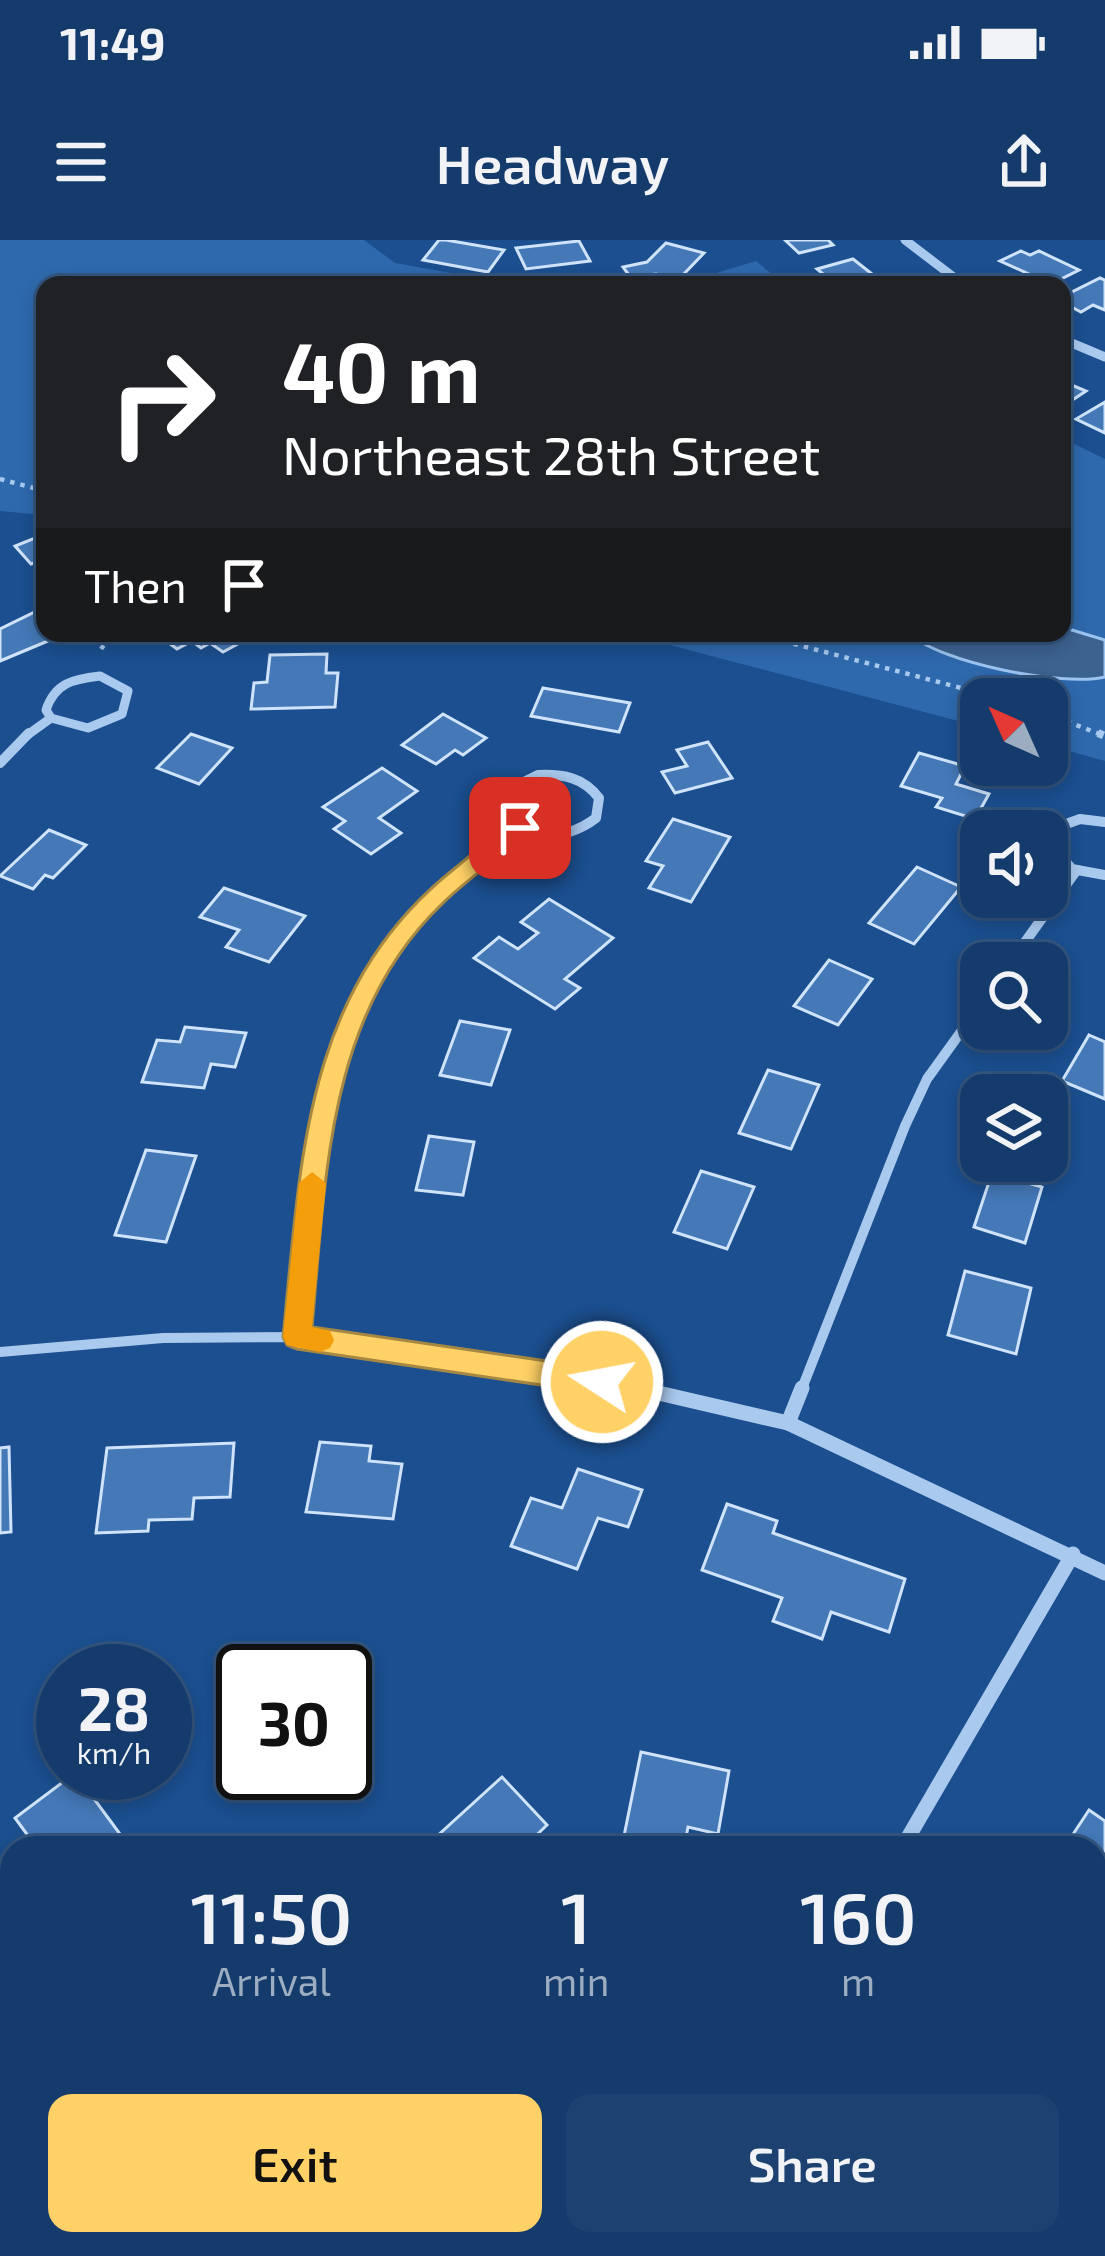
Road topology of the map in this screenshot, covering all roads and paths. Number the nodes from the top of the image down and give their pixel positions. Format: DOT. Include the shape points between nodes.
graph roads {
  1 [pos="905,240"];
  2 [pos="952,276"];
  3 [pos="1071,343"];
  4 [pos="1105,358"];
  5 [pos="0,479"];
  6 [pos="36,489"];
  7 [pos="787,642"];
  8 [pos="960,687"];
  9 [pos="51,718"];
  10 [pos="1068,722"];
  11 [pos="1105,736"];
  12 [pos="0,764"];
  13 [pos="1105,822"];
  14 [pos="520,828"];
  15 [pos="1076,871"];
  16 [pos="1105,875"];
  17 [pos="1025,942"];
  18 [pos="960,1033"];
  19 [pos="297,1337"];
  20 [pos="0,1352"];
  21 [pos="788,1423"];
  22 [pos="1073,1554"];
  23 [pos="1105,1573"];
  24 [pos="909,1836"];
  1 -- 2 [label="street"];
  3 -- 4 [label="street"];
  5 -- 6 [label="path"];
  7 -- 8 [label="path"];
  9 -- 9 [label="street" via="52,692 73,679 113,679 128,691 128,707 98,727 71,728"];
  9 -- 12 [label="street"];
  10 -- 11 [label="path"];
  13 -- 15 [label="street" via="1068,822 1052,836 1055,855"];
  14 -- 14 [label="street" via="506,798 524,780 570,776 599,798 596,818 577,833 547,837"];
  14 -- 19 [label="street" via="434,898 364,990 336,1054 317,1138"];
  15 -- 16 [label="street"];
  15 -- 17 [label="street"];
  18 -- 21 [label="street" via="904,1126"];
  19 -- 20 [label="street"];
  19 -- 21 [label="street" via="526,1367"];
  21 -- 22 [label="street"];
  22 -- 23 [label="street"];
  22 -- 24 [label="street"];
}
